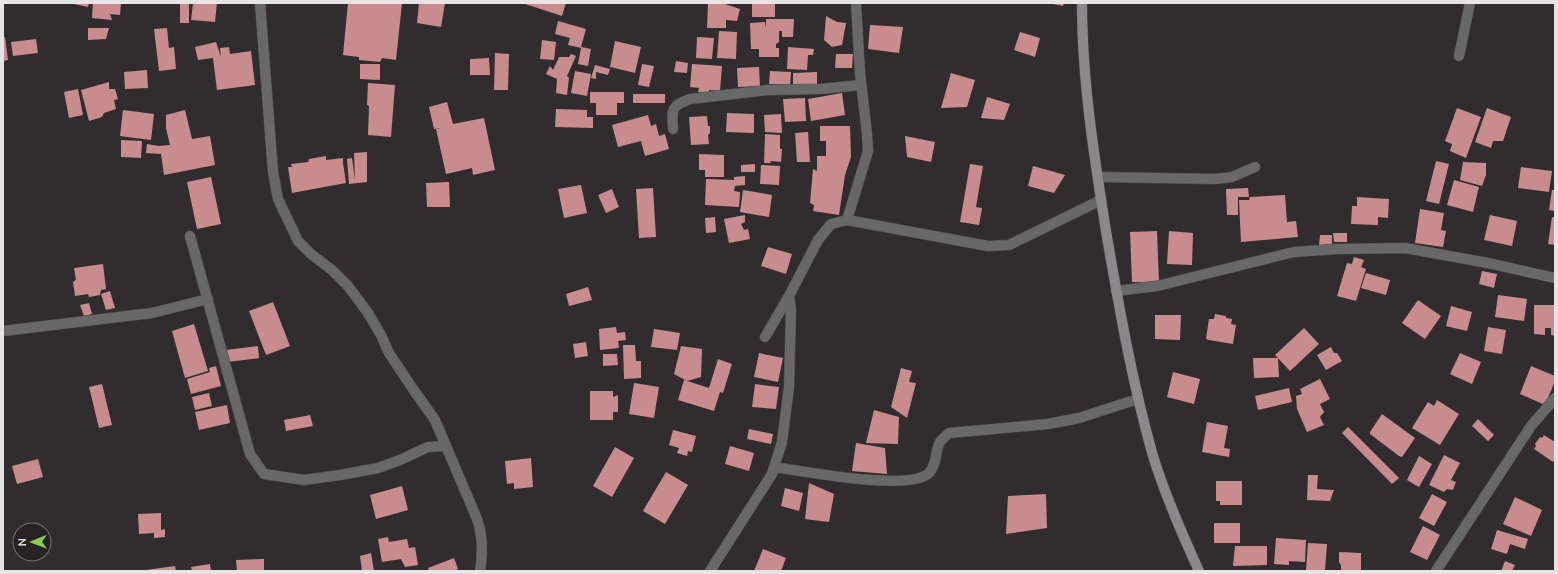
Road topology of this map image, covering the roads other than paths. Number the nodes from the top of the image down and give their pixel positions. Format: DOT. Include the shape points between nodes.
graph roads {
  1 [pos="260,3"];
  2 [pos="856,3"];
  3 [pos="1082,3"];
  4 [pos="1470,3"];
  5 [pos="1458,56"];
  6 [pos="861,85"];
  7 [pos="673,129"];
  8 [pos="1254,167"];
  9 [pos="1098,177"];
  10 [pos="1101,200"];
  11 [pos="847,220"];
  12 [pos="190,236"];
  13 [pos="1555,278"];
  14 [pos="1116,291"];
  15 [pos="788,296"];
  16 [pos="208,299"];
  17 [pos="3,331"];
  18 [pos="765,337"];
  19 [pos="1555,398"];
  20 [pos="1138,399"];
  21 [pos="446,446"];
  22 [pos="774,467"];
  23 [pos="480,571"];
  24 [pos="710,571"];
  25 [pos="1199,571"];
  26 [pos="1436,571"];
  1 -- 21 [label="street" via="273,172 278,199 298,241 348,286 368,313 412,389 435,420"];
  2 -- 6 [label="street"];
  3 -- 9 [label="street" via="1088,101"];
  4 -- 5 [label="street"];
  6 -- 7 [label="street" via="769,90 690,99 678,103 672,112"];
  6 -- 11 [label="street" via="868,151"];
  8 -- 9 [label="street" via="1232,177 1215,179"];
  9 -- 10 [label="street"];
  10 -- 11 [label="street" via="1008,245 988,246"];
  10 -- 14 [label="street"];
  11 -- 15 [label="street" via="831,224 818,240"];
  12 -- 16 [label="street"];
  13 -- 14 [label="street" via="1405,248 1337,249 1294,252 1157,286"];
  14 -- 20 [label="street"];
  15 -- 18 [label="street"];
  15 -- 22 [label="street" via="791,309 790,387 782,442"];
  16 -- 17 [label="street" via="152,313"];
  16 -- 21 [label="street" via="250,454 264,474 304,480 340,475 378,468 428,447"];
  19 -- 26 [label="street" via="1531,426"];
  20 -- 22 [label="street" via="1079,418 1048,424 949,433 940,441 929,474 916,480 871,480"];
  20 -- 25 [label="street" via="1154,457 1179,528"];
  21 -- 23 [label="street" via="481,532"];
  22 -- 24 [label="street"];
}
